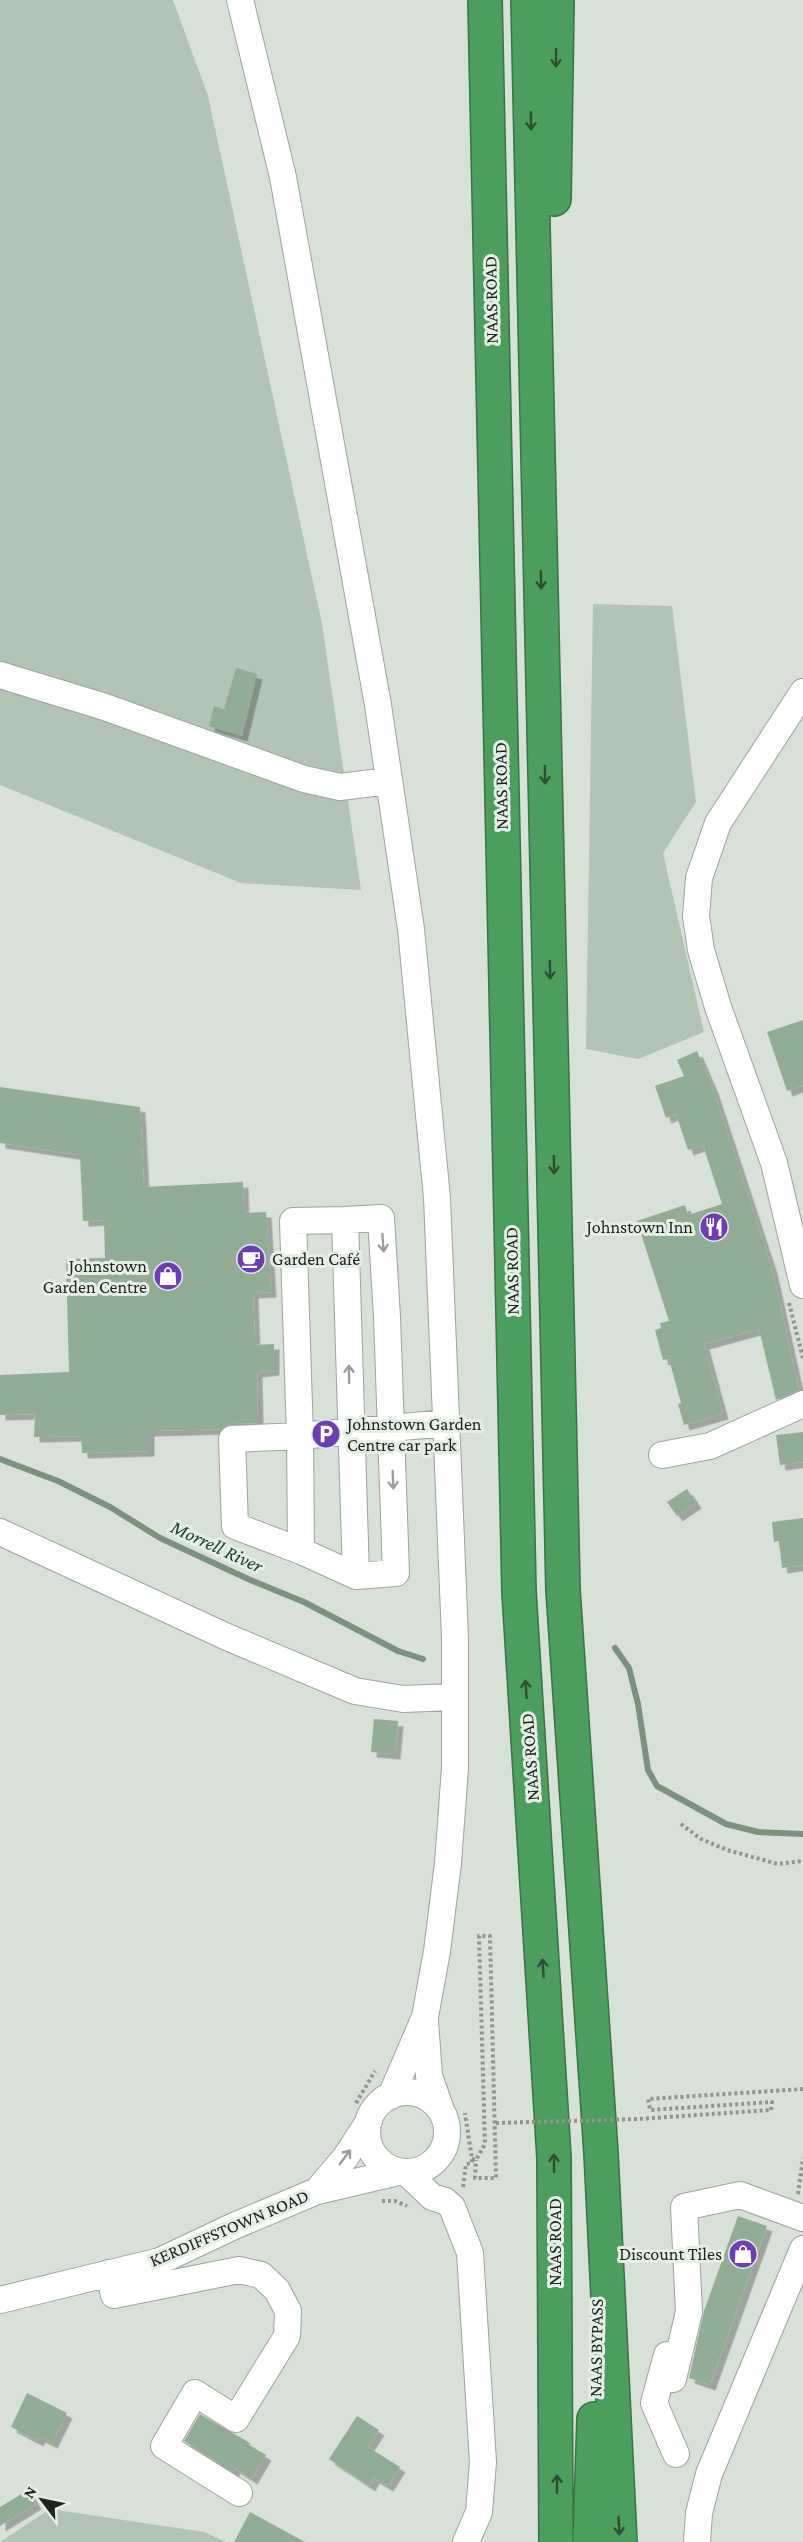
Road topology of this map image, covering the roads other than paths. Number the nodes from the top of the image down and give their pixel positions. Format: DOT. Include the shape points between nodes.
graph roads {
  1 [pos="240,0"];
  2 [pos="469,0"];
  3 [pos="485,0"];
  4 [pos="528,0"];
  5 [pos="557,0"];
  6 [pos="540,522"];
  7 [pos="495,527"];
  8 [pos="0,675"];
  9 [pos="803,692"];
  10 [pos="388,781"];
  11 [pos="345,1220"];
  12 [pos="803,1285"];
  13 [pos="803,1404"];
  14 [pos="447,1423"];
  15 [pos="392,1428"];
  16 [pos="351,1432"];
  17 [pos="300,1436"];
  18 [pos="663,1455"];
  19 [pos="0,1532"];
  20 [pos="301,1551"];
  21 [pos="356,1576"];
  22 [pos="454,1696"];
  23 [pos="425,2017"];
  24 [pos="391,2096"];
  25 [pos="452,2107"];
  26 [pos="361,2116"];
  27 [pos="601,2153"];
  28 [pos="441,2154"];
  29 [pos="402,2172"];
  30 [pos="317,2191"];
  31 [pos="445,2201"];
  32 [pos="799,2217"];
  33 [pos="803,2249"];
  34 [pos="109,2273"];
  35 [pos="0,2300"];
  36 [pos="687,2320"];
  37 [pos="673,2379"];
  38 [pos="676,2454"];
  39 [pos="239,2493"];
  40 [pos="466,2542"];
  41 [pos="556,2542"];
  42 [pos="590,2542"];
  43 [pos="620,2542"];
  44 [pos="698,2542"];
  1 -- 10 [label="street" via="283,177 378,705"];
  2 -- 7 [label="highway"];
  3 -- 7 [label="highway, NAAS ROAD"];
  4 -- 6 [label="highway, one-way"];
  5 -- 6 [label="highway, one-way" via="552,359"];
  6 -- 27 [label="highway, one-way" via="563,1590"];
  41 -- 7 [label="highway, NAAS ROAD, one-way" via="554,2158 519,1592"];
  8 -- 10 [label="street" via="105,707 304,779 340,788"];
  9 -- 12 [label="street" via="717,823 699,878 696,916 701,950 720,1015 774,1163"];
  10 -- 14 [label="street" via="411,928 436,1186"];
  11 -- 15 [label="street, one-way" via="381,1218"];
  16 -- 11 [label="street, one-way"];
  11 -- 17 [label="street" via="293,1221"];
  13 -- 18 [label="street" via="710,1446"];
  14 -- 15 [label="street"];
  14 -- 22 [label="street"];
  15 -- 16 [label="street"];
  15 -- 21 [label="street, one-way" via="396,1573"];
  16 -- 17 [label="street"];
  16 -- 21 [label="street"];
  17 -- 20 [label="street"];
  17 -- 20 [label="street" via="232,1439 235,1526"];
  19 -- 22 [label="street" via="355,1692 403,1699"];
  20 -- 21 [label="street"];
  22 -- 23 [label="street" via="455,1768 448,1863"];
  23 -- 24 [label="street"];
  23 -- 25 [label="street" via="429,2076"];
  24 -- 25 [label="street" via="413,2092"];
  24 -- 26 [label="street" via="374,2111"];
  25 -- 28 [label="street"];
  26 -- 29 [label="street" via="373,2152 388,2168"];
  30 -- 26 [label="street, one-way" via="345,2158"];
  27 -- 42 [label="highway, NAAS BYPASS"];
  27 -- 43 [label="highway, one-way"];
  28 -- 29 [label="street" via="423,2170"];
  28 -- 31 [label="street" via="448,2188"];
  29 -- 30 [label="street, KERDIFFSTOWN ROAD"];
  29 -- 31 [label="street" via="432,2197"];
  30 -- 34 [label="street, KERDIFFSTOWN ROAD" via="160,2261"];
  31 -- 40 [label="street" via="457,2216 470,2253 483,2462 479,2512"];
  32 -- 36 [label="street" via="740,2195 684,2207"];
  33 -- 44 [label="street" via="709,2474 699,2513"];
  34 -- 35 [label="street, KERDIFFSTOWN ROAD"];
  34 -- 39 [label="street" via="114,2295 239,2270 261,2275 277,2290 288,2311 287,2336 236,2419 195,2393 164,2446"];
  36 -- 37 [label="street"];
  36 -- 38 [label="street" via="676,2321 654,2403"];
}
